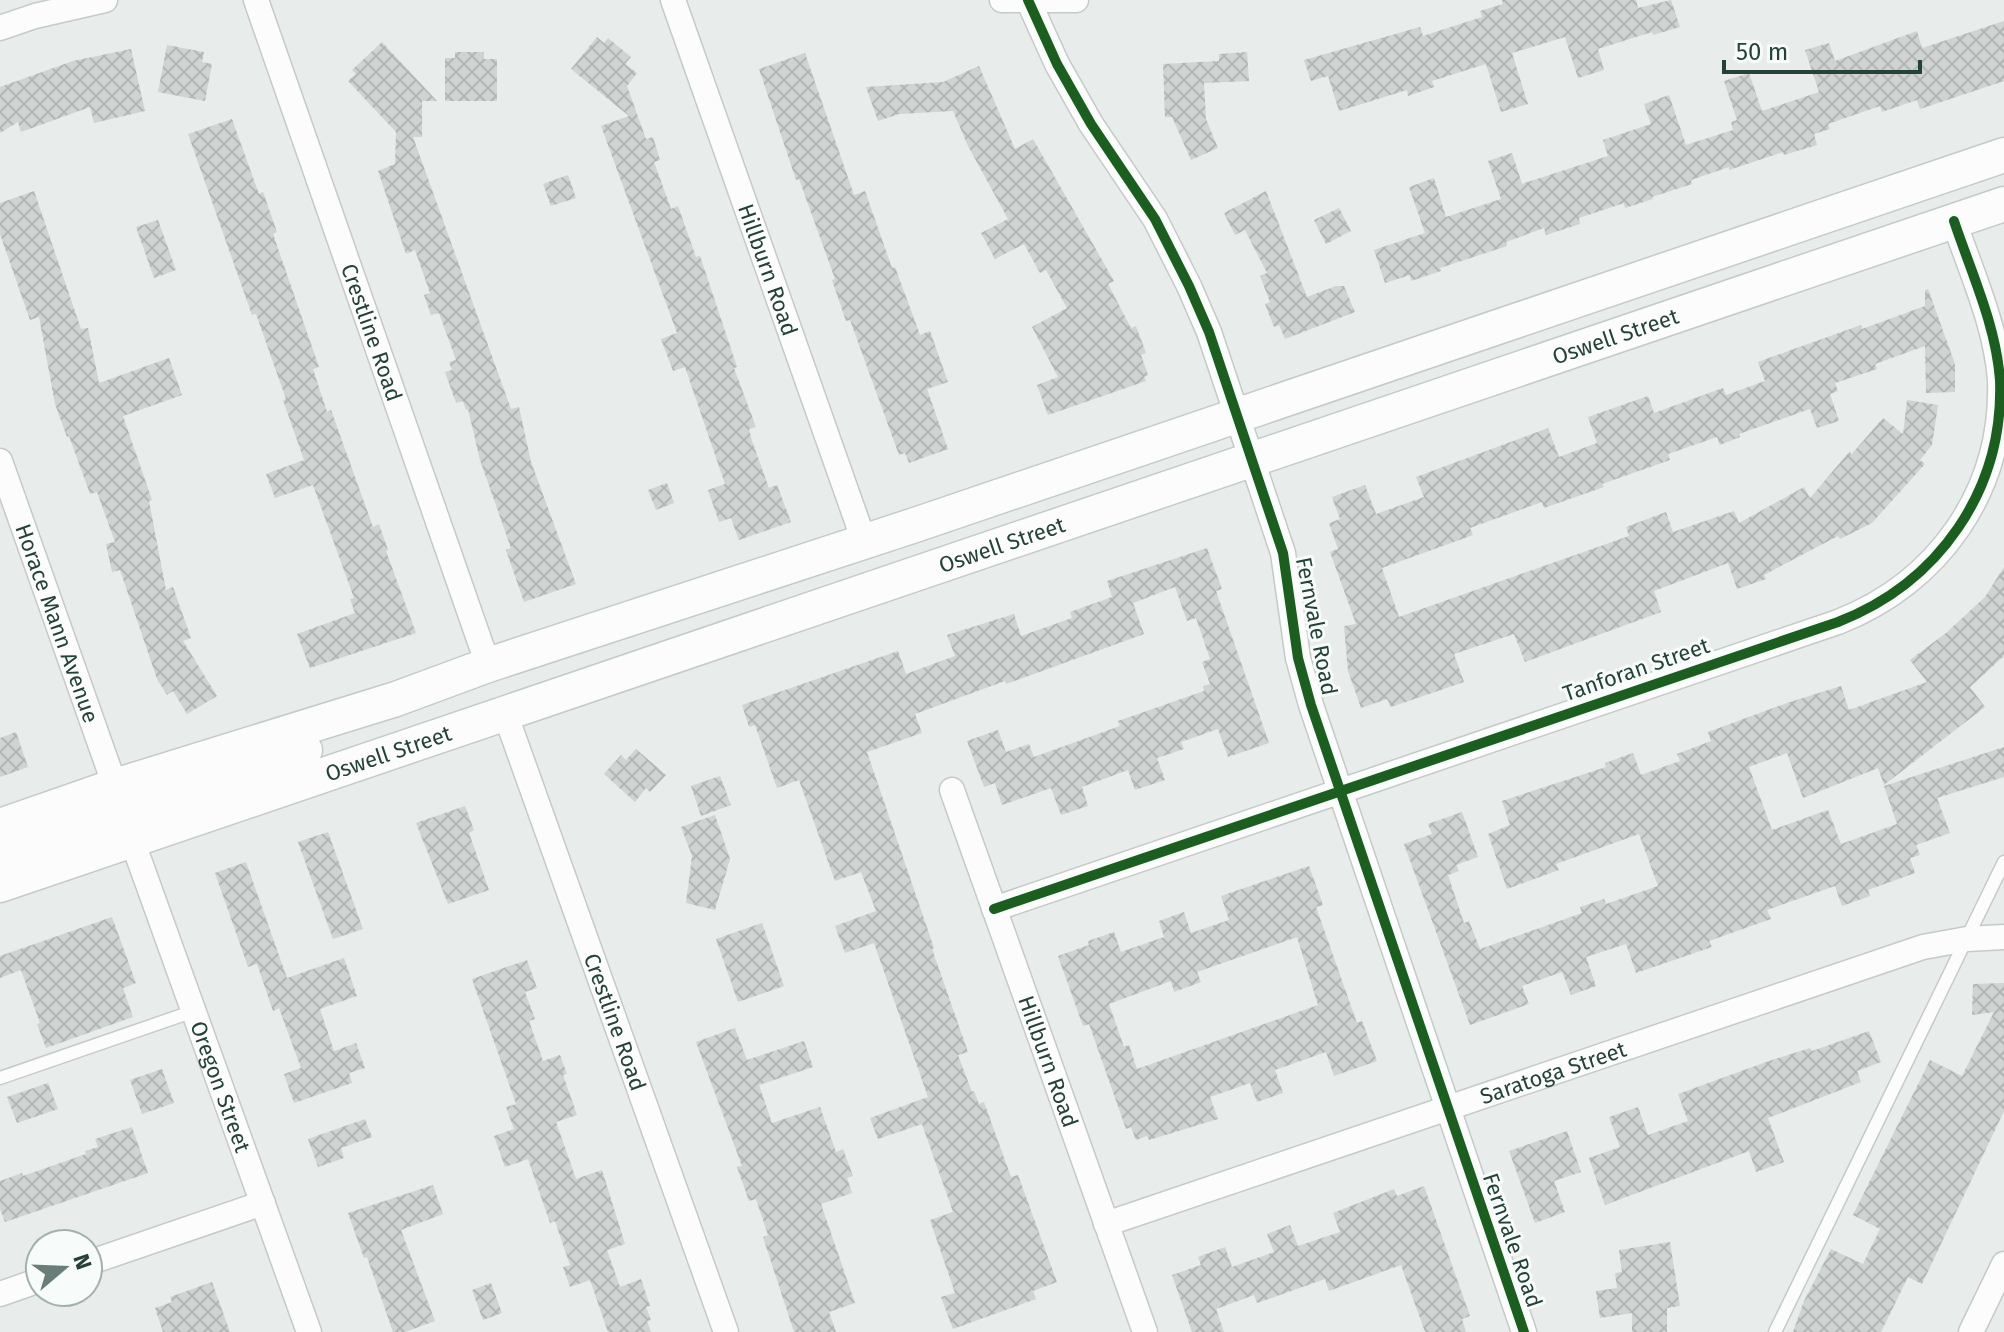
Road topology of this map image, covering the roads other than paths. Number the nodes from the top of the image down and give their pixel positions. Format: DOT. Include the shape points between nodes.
graph roads {
  1 [pos="105,0"];
  2 [pos="256,0"];
  3 [pos="673,0"];
  4 [pos="1002,0"];
  5 [pos="1028,0"];
  6 [pos="1076,0"];
  7 [pos="0,28"];
  8 [pos="2004,155"];
  9 [pos="2004,204"];
  10 [pos="1954,221"];
  11 [pos="1238,414"];
  12 [pos="1252,460"];
  13 [pos="0,461"];
  14 [pos="864,541"];
  15 [pos="488,665"];
  16 [pos="396,699"];
  17 [pos="505,713"];
  18 [pos="115,786"];
  19 [pos="952,790"];
  20 [pos="1340,791"];
  21 [pos="0,826"];
  22 [pos="132,840"];
  23 [pos="0,859"];
  24 [pos="2004,862"];
  25 [pos="0,885"];
  26 [pos="994,909"];
  27 [pos="2004,937"];
  28 [pos="1967,939"];
  29 [pos="194,1011"];
  30 [pos="0,1078"];
  31 [pos="1448,1108"];
  32 [pos="263,1203"];
  33 [pos="1106,1224"];
  34 [pos="104,1258"];
  35 [pos="2004,1264"];
  36 [pos="24,1286"];
  37 [pos="0,1294"];
  38 [pos="309,1332"];
  39 [pos="726,1332"];
  40 [pos="1145,1332"];
  41 [pos="1524,1332"];
  42 [pos="1775,1332"];
  43 [pos="1971,1332"];
  1 -- 7 [label="street"];
  2 -- 15 [label="street, Crestline Road"];
  3 -- 14 [label="street, Hillburn Road"];
  4 -- 5 [label="street"];
  5 -- 6 [label="street"];
  5 -- 11 [label="street, Fernvale Road" via="1057,64 1155,219 1189,286"];
  8 -- 11 [label="main road"];
  9 -- 10 [label="main road, Oswell Street"];
  10 -- 12 [label="main road, Oswell Street"];
  10 -- 20 [label="street, Tanforan Street" via="1994,339 1999,421 1990,466 1974,505 1924,571 1862,613"];
  11 -- 12 [label="street, Fernvale Road"];
  11 -- 14 [label="main road"];
  12 -- 17 [label="main road, Oswell Street"];
  12 -- 20 [label="street, Fernvale Road" via="1283,553 1298,658"];
  13 -- 18 [label="street, Horace Mann Avenue"];
  14 -- 15 [label="main road"];
  15 -- 16 [label="main road"];
  16 -- 18 [label="main road"];
  16 -- 22 [label="main road" via="338,738 153,803 135,816"];
  17 -- 22 [label="main road, Oswell Street"];
  17 -- 39 [label="street, Crestline Road"];
  18 -- 21 [label="main road"];
  18 -- 23 [label="main road" via="117,802 101,819"];
  19 -- 26 [label="street, Hillburn Road"];
  20 -- 26 [label="street, Tanforan Street"];
  20 -- 31 [label="street, Fernvale Road"];
  22 -- 25 [label="main road, Oswell Street"];
  22 -- 29 [label="street, Oregon Street"];
  24 -- 28 [label="lane"];
  26 -- 33 [label="street, Hillburn Road"];
  27 -- 28 [label="street, Saratoga Street"];
  28 -- 31 [label="street, Saratoga Street" via="1923,947"];
  28 -- 42 [label="lane"];
  29 -- 30 [label="lane"];
  29 -- 32 [label="street, Oregon Street"];
  31 -- 33 [label="street, Saratoga Street"];
  31 -- 41 [label="street, Fernvale Road"];
  32 -- 34 [label="street"];
  32 -- 38 [label="street, Oregon Street"];
  33 -- 40 [label="street, Hillburn Road"];
  35 -- 43 [label="street"];
  36 -- 37 [label="street"];
}
